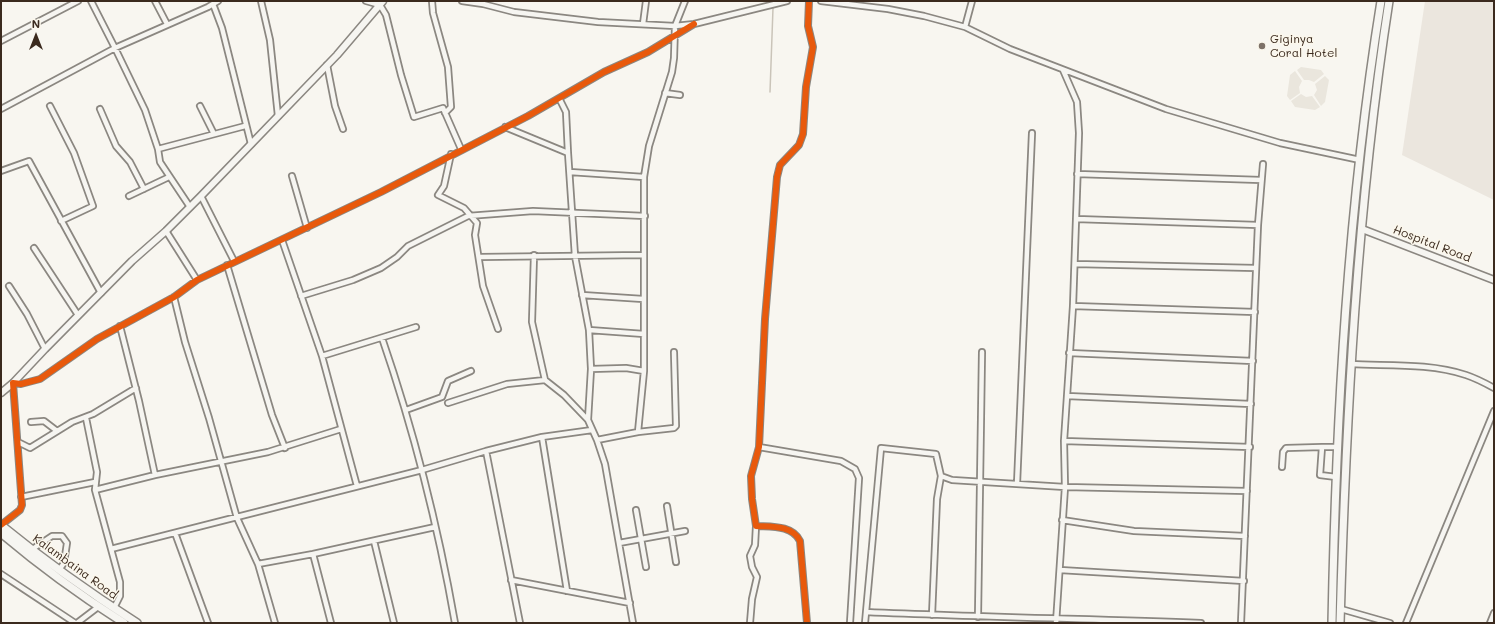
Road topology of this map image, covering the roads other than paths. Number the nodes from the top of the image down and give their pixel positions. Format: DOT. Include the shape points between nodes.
graph roads {
  1 [pos="78,1"];
  2 [pos="91,1"];
  3 [pos="155,1"];
  4 [pos="261,1"];
  5 [pos="366,1"];
  6 [pos="432,1"];
  7 [pos="462,1"];
  8 [pos="646,1"];
  9 [pos="685,1"];
  10 [pos="787,1"];
  11 [pos="809,1"];
  12 [pos="821,1"];
  13 [pos="972,1"];
  14 [pos="1381,1"];
  15 [pos="1389,1"];
  16 [pos="842,2"];
  17 [pos="215,3"];
  18 [pos="381,3"];
  19 [pos="167,24"];
  20 [pos="643,24"];
  21 [pos="694,24"];
  22 [pos="675,26"];
  23 [pos="965,27"];
  24 [pos="674,37"];
  25 [pos="1,41"];
  26 [pos="115,48"];
  27 [pos="327,65"];
  28 [pos="1063,70"];
  29 [pos="664,93"];
  30 [pos="680,95"];
  31 [pos="559,98"];
  32 [pos="50,106"];
  33 [pos="200,106"];
  34 [pos="1,109"];
  35 [pos="100,109"];
  36 [pos="445,113"];
  37 [pos="278,116"];
  38 [pos="246,126"];
  39 [pos="505,127"];
  40 [pos="343,130"];
  41 [pos="1032,133"];
  42 [pos="214,134"];
  43 [pos="251,144"];
  44 [pos="158,149"];
  45 [pos="461,149"];
  46 [pos="568,153"];
  47 [pos="451,154"];
  48 [pos="1360,160"];
  49 [pos="1263,164"];
  50 [pos="1,170"];
  51 [pos="570,172"];
  52 [pos="1077,174"];
  53 [pos="292,176"];
  54 [pos="169,177"];
  55 [pos="644,177"];
  56 [pos="1261,180"];
  57 [pos="144,189"];
  58 [pos="129,196"];
  59 [pos="201,196"];
  60 [pos="190,208"];
  61 [pos="573,213"];
  62 [pos="470,215"];
  63 [pos="645,216"];
  64 [pos="1076,219"];
  65 [pos="61,221"];
  66 [pos="1258,224"];
  67 [pos="307,228"];
  68 [pos="1362,229"];
  69 [pos="166,232"];
  70 [pos="282,240"];
  71 [pos="34,248"];
  72 [pos="534,255"];
  73 [pos="644,255"];
  74 [pos="575,256"];
  75 [pos="480,257"];
  76 [pos="234,261"];
  77 [pos="1075,264"];
  78 [pos="228,265"];
  79 [pos="1256,268"];
  80 [pos="196,280"];
  81 [pos="1494,280"];
  82 [pos="9,286"];
  83 [pos="101,293"];
  84 [pos="582,295"];
  85 [pos="301,296"];
  86 [pos="174,297"];
  87 [pos="643,298"];
  88 [pos="1073,306"];
  89 [pos="1255,312"];
  90 [pos="78,315"];
  91 [pos="120,326"];
  92 [pos="416,327"];
  93 [pos="498,329"];
  94 [pos="589,330"];
  95 [pos="644,334"];
  96 [pos="382,338"];
  97 [pos="45,348"];
  98 [pos="674,352"];
  99 [pos="982,352"];
  100 [pos="1069,353"];
  101 [pos="322,356"];
  102 [pos="1254,361"];
  103 [pos="1351,364"];
  104 [pos="591,369"];
  105 [pos="471,370"];
  106 [pos="644,371"];
  107 [pos="545,380"];
  108 [pos="13,383"];
  109 [pos="136,388"];
  110 [pos="1494,388"];
  111 [pos="1,393"];
  112 [pos="1066,396"];
  113 [pos="448,403"];
  114 [pos="1251,404"];
  115 [pos="406,410"];
  116 [pos="1494,411"];
  117 [pos="86,418"];
  118 [pos="588,420"];
  119 [pos="31,422"];
  120 [pos="341,429"];
  121 [pos="592,430"];
  122 [pos="57,431"];
  123 [pos="638,432"];
  124 [pos="542,437"];
  125 [pos="597,440"];
  126 [pos="1064,441"];
  127 [pos="18,442"];
  128 [pos="759,447"];
  129 [pos="1250,447"];
  130 [pos="1322,447"];
  131 [pos="1337,447"];
  132 [pos="285,448"];
  133 [pos="486,451"];
  134 [pos="222,462"];
  135 [pos="1282,467"];
  136 [pos="422,470"];
  137 [pos="155,474"];
  138 [pos="942,476"];
  139 [pos="1336,477"];
  140 [pos="979,481"];
  141 [pos="95,482"];
  142 [pos="1017,484"];
  143 [pos="357,486"];
  144 [pos="1064,486"];
  145 [pos="95,490"];
  146 [pos="1248,491"];
  147 [pos="21,497"];
  148 [pos="667,506"];
  149 [pos="636,510"];
  150 [pos="237,518"];
  151 [pos="1062,520"];
  152 [pos="1,525"];
  153 [pos="756,526"];
  154 [pos="435,527"];
  155 [pos="685,531"];
  156 [pos="1,533"];
  157 [pos="175,533"];
  158 [pos="671,534"];
  159 [pos="1245,536"];
  160 [pos="641,539"];
  161 [pos="374,541"];
  162 [pos="619,543"];
  163 [pos="111,549"];
  164 [pos="31,550"];
  165 [pos="313,554"];
  166 [pos="676,562"];
  167 [pos="258,564"];
  168 [pos="646,567"];
  169 [pos="59,570"];
  170 [pos="1060,570"];
  171 [pos="1,574"];
  172 [pos="511,580"];
  173 [pos="1244,581"];
  174 [pos="567,591"];
  175 [pos="630,603"];
  176 [pos="98,607"];
  177 [pos="114,608"];
  178 [pos="1341,609"];
  179 [pos="866,612"];
  180 [pos="1494,612"];
  181 [pos="932,615"];
  182 [pos="978,617"];
  183 [pos="1056,620"];
  184 [pos="84,621"];
  185 [pos="76,623"];
  186 [pos="124,623"];
  187 [pos="137,623"];
  188 [pos="208,623"];
  189 [pos="275,623"];
  190 [pos="331,623"];
  191 [pos="394,623"];
  192 [pos="455,623"];
  193 [pos="520,623"];
  194 [pos="633,623"];
  195 [pos="750,623"];
  196 [pos="807,623"];
  197 [pos="850,623"];
  198 [pos="865,623"];
  199 [pos="1201,623"];
  200 [pos="1241,623"];
  201 [pos="1332,623"];
  202 [pos="1340,623"];
  203 [pos="1390,623"];
  204 [pos="1406,623"];
  205 [pos="1490,623"];
  1 -- 25 [label="street"];
  2 -- 26 [label="street"];
  3 -- 19 [label="street"];
  4 -- 37 [label="street" via="270,40"];
  5 -- 18 [label="street"];
  6 -- 36 [label="street" via="448,67 451,107"];
  7 -- 20 [label="street" via="514,12 598,22"];
  8 -- 20 [label="street"];
  9 -- 22 [label="street"];
  10 -- 21 [label="street"];
  11 -- 128 [label="street" via="808,26 813,47 806,88 803,134 798,145 780,165 777,177 765,319"];
  12 -- 16 [label="street"];
  13 -- 23 [label="street"];
  14 -- 48 [label="main road" via="1363,122"];
  15 -- 68 [label="main road" via="1371,122"];
  16 -- 23 [label="street" via="917,14"];
  17 -- 19 [label="street"];
  17 -- 38 [label="street"];
  18 -- 27 [label="street"];
  18 -- 36 [label="street" via="414,116 443,108"];
  19 -- 26 [label="street"];
  20 -- 22 [label="street"];
  21 -- 22 [label="street"];
  21 -- 24 [label="street"];
  22 -- 24 [label="street"];
  23 -- 28 [label="street" via="1010,49"];
  24 -- 29 [label="street" via="674,58"];
  24 -- 31 [label="street"];
  26 -- 34 [label="street"];
  26 -- 44 [label="street" via="145,110"];
  27 -- 37 [label="street"];
  27 -- 40 [label="street" via="335,106"];
  28 -- 48 [label="street" via="1195,119 1280,143"];
  28 -- 52 [label="street" via="1077,102"];
  29 -- 30 [label="street"];
  29 -- 55 [label="street" via="649,146"];
  31 -- 39 [label="street"];
  31 -- 46 [label="street" via="566,112"];
  32 -- 65 [label="street" via="74,153 93,206"];
  33 -- 42 [label="street"];
  35 -- 57 [label="street" via="116,146 130,162"];
  36 -- 45 [label="street"];
  37 -- 43 [label="street"];
  38 -- 42 [label="street"];
  38 -- 43 [label="street"];
  39 -- 45 [label="street"];
  39 -- 46 [label="street"];
  41 -- 142 [label="street"];
  42 -- 44 [label="street"];
  43 -- 59 [label="street"];
  44 -- 54 [label="street" via="158,159"];
  45 -- 47 [label="street"];
  46 -- 51 [label="street"];
  47 -- 62 [label="street" via="444,186 438,195 464,208"];
  47 -- 67 [label="street"];
  48 -- 131 [label="main road" via="1351,244"];
  49 -- 56 [label="street"];
  50 -- 65 [label="street" via="29,161"];
  51 -- 55 [label="street"];
  51 -- 61 [label="street"];
  52 -- 56 [label="street"];
  52 -- 64 [label="street"];
  53 -- 67 [label="street"];
  54 -- 57 [label="street"];
  54 -- 60 [label="street"];
  55 -- 63 [label="street"];
  56 -- 66 [label="street"];
  57 -- 58 [label="street"];
  59 -- 60 [label="street"];
  59 -- 76 [label="street"];
  60 -- 69 [label="street"];
  61 -- 62 [label="street" via="533,211"];
  61 -- 63 [label="street"];
  61 -- 74 [label="street"];
  62 -- 75 [label="street" via="477,223 476,235"];
  62 -- 85 [label="street" via="408,246 381,268 353,280"];
  63 -- 73 [label="street"];
  64 -- 66 [label="street"];
  64 -- 77 [label="street"];
  65 -- 83 [label="street"];
  66 -- 79 [label="street"];
  67 -- 70 [label="street"];
  68 -- 81 [label="street, Hospital Road"];
  68 -- 103 [label="main road"];
  69 -- 80 [label="street"];
  69 -- 83 [label="street" via="132,261"];
  70 -- 76 [label="street"];
  70 -- 85 [label="street"];
  71 -- 90 [label="street"];
  72 -- 74 [label="street"];
  72 -- 75 [label="street"];
  72 -- 107 [label="street" via="532,322"];
  73 -- 74 [label="street"];
  73 -- 87 [label="street"];
  74 -- 84 [label="street"];
  75 -- 93 [label="street" via="483,286"];
  76 -- 78 [label="street"];
  77 -- 79 [label="street"];
  77 -- 88 [label="street"];
  78 -- 80 [label="street"];
  78 -- 132 [label="street" via="270,408"];
  79 -- 89 [label="street"];
  80 -- 86 [label="street"];
  82 -- 97 [label="street"];
  83 -- 90 [label="street"];
  84 -- 87 [label="street"];
  84 -- 94 [label="street"];
  85 -- 101 [label="street"];
  86 -- 91 [label="street"];
  86 -- 134 [label="street" via="185,342"];
  87 -- 95 [label="street"];
  88 -- 89 [label="street"];
  88 -- 100 [label="street"];
  89 -- 102 [label="street"];
  90 -- 97 [label="street"];
  91 -- 108 [label="street" via="40,379 21,384"];
  91 -- 109 [label="street"];
  92 -- 96 [label="street"];
  94 -- 95 [label="street"];
  94 -- 104 [label="street"];
  95 -- 106 [label="street"];
  96 -- 101 [label="street"];
  96 -- 115 [label="street"];
  97 -- 108 [label="street"];
  98 -- 123 [label="street" via="676,426"];
  99 -- 140 [label="street"];
  100 -- 102 [label="street"];
  100 -- 112 [label="street"];
  101 -- 120 [label="street"];
  102 -- 114 [label="street"];
  103 -- 110 [label="street" via="1451,371"];
  103 -- 178 [label="main road"];
  104 -- 106 [label="street" via="626,368"];
  104 -- 118 [label="street"];
  105 -- 115 [label="street" via="448,381 442,396"];
  106 -- 123 [label="street"];
  107 -- 113 [label="street" via="507,384"];
  107 -- 118 [label="street"];
  108 -- 111 [label="street"];
  108 -- 127 [label="street"];
  109 -- 117 [label="street"];
  109 -- 137 [label="street"];
  112 -- 114 [label="street"];
  112 -- 126 [label="street"];
  114 -- 129 [label="street"];
  115 -- 136 [label="street"];
  116 -- 204 [label="street"];
  117 -- 122 [label="street" via="72,422"];
  117 -- 141 [label="street" via="97,472"];
  118 -- 121 [label="street"];
  119 -- 122 [label="street" via="44,421"];
  120 -- 132 [label="street"];
  120 -- 143 [label="street"];
  121 -- 124 [label="street"];
  121 -- 125 [label="street"];
  122 -- 127 [label="street" via="30,448"];
  123 -- 125 [label="street"];
  124 -- 133 [label="street"];
  124 -- 174 [label="street"];
  125 -- 162 [label="street" via="605,464"];
  126 -- 129 [label="street"];
  126 -- 144 [label="street"];
  127 -- 147 [label="street"];
  128 -- 153 [label="street" via="751,476"];
  128 -- 197 [label="street" via="841,460 856,469 858,478"];
  129 -- 146 [label="street"];
  130 -- 131 [label="street"];
  130 -- 135 [label="street" via="1286,448 1283,452"];
  130 -- 139 [label="street" via="1320,474"];
  131 -- 139 [label="main road"];
  132 -- 134 [label="street"];
  133 -- 136 [label="street"];
  133 -- 172 [label="street"];
  134 -- 137 [label="street"];
  134 -- 150 [label="street"];
  136 -- 143 [label="street"];
  136 -- 154 [label="street"];
  137 -- 145 [label="street"];
  138 -- 140 [label="street" via="952,480"];
  138 -- 179 [label="street" via="936,454 881,448"];
  138 -- 181 [label="street" via="937,499"];
  139 -- 201 [label="main road"];
  140 -- 142 [label="street"];
  140 -- 182 [label="street"];
  141 -- 145 [label="street"];
  141 -- 147 [label="street"];
  142 -- 144 [label="street"];
  143 -- 150 [label="street"];
  144 -- 146 [label="street"];
  144 -- 151 [label="street"];
  145 -- 163 [label="street"];
  146 -- 159 [label="street"];
  147 -- 152 [label="street" via="20,510"];
  148 -- 158 [label="street"];
  149 -- 160 [label="street"];
  150 -- 157 [label="street"];
  150 -- 167 [label="street"];
  151 -- 159 [label="street" via="1134,531"];
  151 -- 170 [label="street"];
  152 -- 164 [label="main road, Kalambaina Road"];
  153 -- 195 [label="street" via="756,539 750,556 757,577"];
  153 -- 196 [label="street" via="785,528 798,537 803,564"];
  154 -- 161 [label="street"];
  154 -- 192 [label="street"];
  155 -- 158 [label="street"];
  156 -- 176 [label="main road, Kalambaina Road"];
  157 -- 163 [label="street"];
  157 -- 188 [label="street"];
  158 -- 160 [label="street"];
  158 -- 166 [label="street"];
  159 -- 173 [label="street"];
  160 -- 162 [label="street"];
  160 -- 168 [label="street"];
  161 -- 165 [label="street"];
  161 -- 191 [label="street"];
  162 -- 175 [label="street"];
  163 -- 177 [label="street" via="121,589"];
  164 -- 169 [label="main road, Kalambaina Road"];
  164 -- 169 [label="street" via="52,536 62,536 67,543 64,563"];
  165 -- 167 [label="street"];
  165 -- 190 [label="street"];
  167 -- 189 [label="street"];
  169 -- 177 [label="main road, Kalambaina Road"];
  170 -- 173 [label="street"];
  170 -- 183 [label="street"];
  171 -- 185 [label="street"];
  172 -- 174 [label="street"];
  172 -- 193 [label="street"];
  173 -- 200 [label="street"];
  174 -- 175 [label="street"];
  175 -- 194 [label="street"];
  176 -- 184 [label="street"];
  176 -- 186 [label="main road, Kalambaina Road"];
  177 -- 187 [label="main road, Kalambaina Road"];
  178 -- 202 [label="main road"];
  178 -- 203 [label="street"];
  179 -- 181 [label="street"];
  179 -- 198 [label="street"];
  180 -- 205 [label="street"];
  181 -- 182 [label="street"];
  182 -- 183 [label="street"];
  183 -- 199 [label="street"];
  184 -- 185 [label="street"];
}
